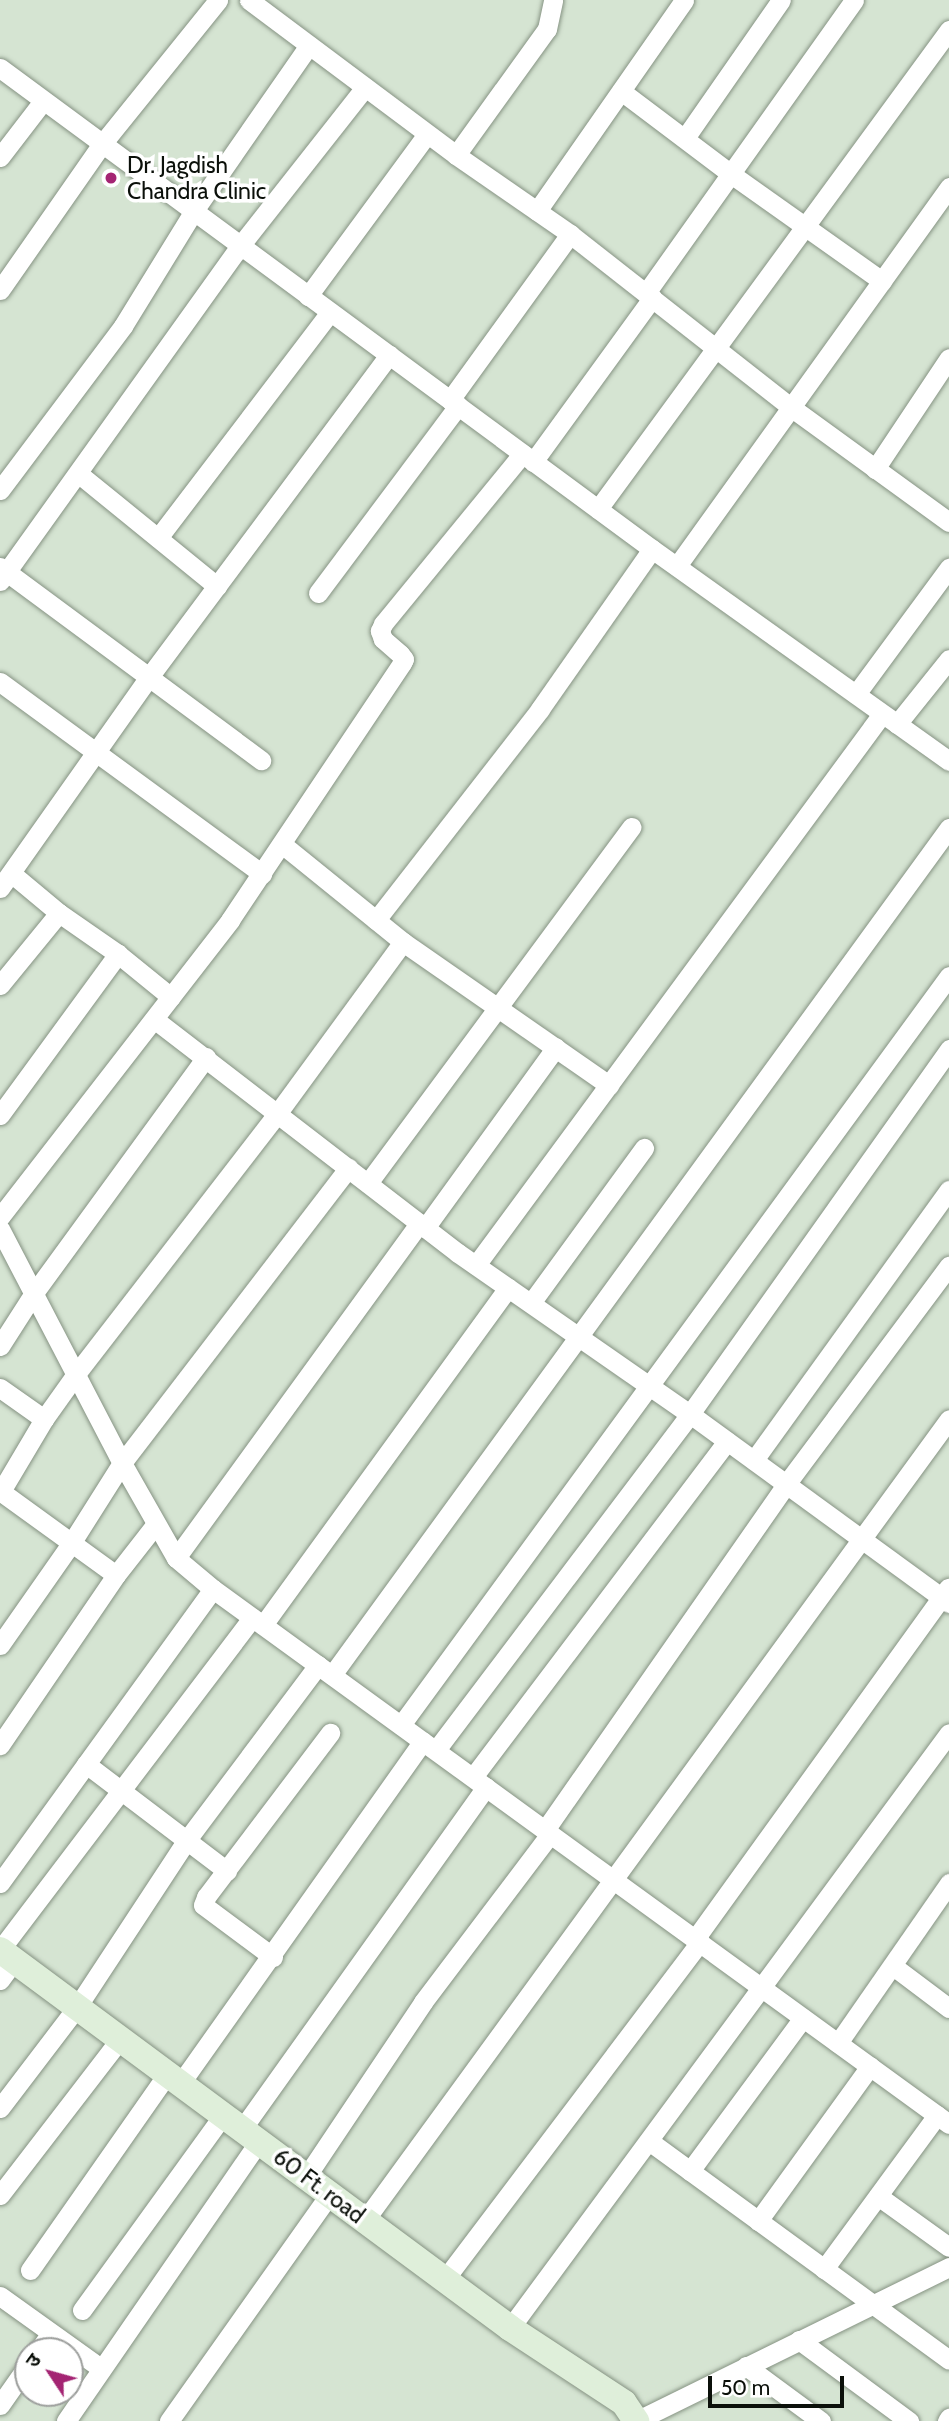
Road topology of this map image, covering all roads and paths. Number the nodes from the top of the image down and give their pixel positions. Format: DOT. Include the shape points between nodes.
graph roads {
  1 [pos="218,0"];
  2 [pos="249,0"];
  3 [pos="553,0"];
  4 [pos="684,0"];
  5 [pos="781,0"];
  6 [pos="854,0"];
  7 [pos="949,30"];
  8 [pos="309,45"];
  9 [pos="0,68"];
  10 [pos="365,87"];
  11 [pos="621,91"];
  12 [pos="43,101"];
  13 [pos="427,134"];
  14 [pos="685,138"];
  15 [pos="102,144"];
  16 [pos="456,155"];
  17 [pos="0,156"];
  18 [pos="731,174"];
  19 [pos="949,187"];
  20 [pos="537,211"];
  21 [pos="193,212"];
  22 [pos="805,228"];
  23 [pos="570,234"];
  24 [pos="240,246"];
  25 [pos="883,281"];
  26 [pos="0,290"];
  27 [pos="309,296"];
  28 [pos="649,296"];
  29 [pos="330,312"];
  30 [pos="717,349"];
  31 [pos="389,355"];
  32 [pos="949,358"];
  33 [pos="454,403"];
  34 [pos="792,408"];
  35 [pos="528,458"];
  36 [pos="875,469"];
  37 [pos="79,474"];
  38 [pos="0,490"];
  39 [pos="598,509"];
  40 [pos="947,518"];
  41 [pos="158,538"];
  42 [pos="652,549"];
  43 [pos="677,566"];
  44 [pos="949,568"];
  45 [pos="2,573"];
  46 [pos="217,586"];
  47 [pos="318,593"];
  48 [pos="949,659"];
  49 [pos="149,677"];
  50 [pos="0,682"];
  51 [pos="856,694"];
  52 [pos="890,719"];
  53 [pos="95,755"];
  54 [pos="261,760"];
  55 [pos="949,761"];
  56 [pos="631,827"];
  57 [pos="949,828"];
  58 [pos="282,844"];
  59 [pos="262,874"];
  60 [pos="5,880"];
  61 [pos="59,914"];
  62 [pos="376,920"];
  63 [pos="403,942"];
  64 [pos="118,954"];
  65 [pos="949,976"];
  66 [pos="0,985"];
  67 [pos="171,997"];
  68 [pos="498,1006"];
  69 [pos="154,1019"];
  70 [pos="556,1047"];
  71 [pos="949,1049"];
  72 [pos="206,1057"];
  73 [pos="609,1085"];
  74 [pos="277,1114"];
  75 [pos="0,1115"];
  76 [pos="644,1148"];
  77 [pos="348,1168"];
  78 [pos="368,1183"];
  79 [pos="949,1190"];
  80 [pos="0,1217"];
  81 [pos="422,1225"];
  82 [pos="0,1229"];
  83 [pos="476,1265"];
  84 [pos="949,1266"];
  85 [pos="508,1288"];
  86 [pos="34,1293"];
  87 [pos="531,1303"];
  88 [pos="580,1337"];
  89 [pos="0,1346"];
  90 [pos="76,1374"];
  91 [pos="651,1386"];
  92 [pos="0,1388"];
  93 [pos="690,1414"];
  94 [pos="44,1419"];
  95 [pos="949,1419"];
  96 [pos="727,1441"];
  97 [pos="754,1461"];
  98 [pos="122,1462"];
  99 [pos="787,1483"];
  100 [pos="0,1492"];
  101 [pos="155,1525"];
  102 [pos="861,1538"];
  103 [pos="72,1542"];
  104 [pos="176,1558"];
  105 [pos="116,1574"];
  106 [pos="213,1589"];
  107 [pos="946,1595"];
  108 [pos="258,1621"];
  109 [pos="0,1645"];
  110 [pos="325,1670"];
  111 [pos="401,1726"];
  112 [pos="330,1733"];
  113 [pos="949,1733"];
  114 [pos="0,1745"];
  115 [pos="429,1745"];
  116 [pos="86,1764"];
  117 [pos="479,1782"];
  118 [pos="122,1789"];
  119 [pos="547,1832"];
  120 [pos="186,1841"];
  121 [pos="227,1871"];
  122 [pos="615,1881"];
  123 [pos="0,1883"];
  124 [pos="949,1883"];
  125 [pos="697,1941"];
  126 [pos="273,1957"];
  127 [pos="4,1960"];
  128 [pos="893,1966"];
  129 [pos="763,1989"];
  130 [pos="77,2007"];
  131 [pos="949,2008"];
  132 [pos="803,2018"];
  133 [pos="120,2039"];
  134 [pos="838,2043"];
  135 [pos="870,2066"];
  136 [pos="174,2079"];
  137 [pos="0,2108"];
  138 [pos="943,2119"];
  139 [pos="241,2129"];
  140 [pos="649,2141"];
  141 [pos="690,2171"];
  142 [pos="306,2176"];
  143 [pos="0,2195"];
  144 [pos="329,2195"];
  145 [pos="878,2196"];
  146 [pos="365,2220"];
  147 [pos="758,2221"];
  148 [pos="949,2247"];
  149 [pos="949,2267"];
  150 [pos="824,2269"];
  151 [pos="30,2270"];
  152 [pos="445,2279"];
  153 [pos="0,2296"];
  154 [pos="872,2304"];
  155 [pos="82,2310"];
  156 [pos="510,2328"];
  157 [pos="51,2333"];
  158 [pos="48,2337"];
  159 [pos="799,2340"];
  160 [pos="949,2360"];
  161 [pos="746,2366"];
  162 [pos="102,2369"];
  163 [pos="14,2385"];
  164 [pos="0,2405"];
  165 [pos="66,2421"];
  166 [pos="170,2421"];
  167 [pos="636,2421"];
  168 [pos="821,2421"];
  169 [pos="909,2421"];
  1 -- 15 [label="street"];
  2 -- 8 [label="street"];
  3 -- 16 [label="street" via="547,29"];
  4 -- 11 [label="street"];
  5 -- 14 [label="street"];
  6 -- 18 [label="street"];
  7 -- 22 [label="street"];
  8 -- 10 [label="street"];
  8 -- 21 [label="street"];
  9 -- 12 [label="street"];
  10 -- 13 [label="street"];
  10 -- 24 [label="street"];
  11 -- 14 [label="street"];
  11 -- 20 [label="street"];
  12 -- 15 [label="street"];
  12 -- 17 [label="street"];
  13 -- 16 [label="street"];
  13 -- 27 [label="street"];
  14 -- 18 [label="street"];
  15 -- 21 [label="street"];
  15 -- 26 [label="street"];
  16 -- 20 [label="street"];
  18 -- 22 [label="street"];
  18 -- 28 [label="street"];
  19 -- 25 [label="street"];
  20 -- 23 [label="street"];
  21 -- 24 [label="street"];
  21 -- 38 [label="street" via="123,326"];
  22 -- 25 [label="street"];
  22 -- 30 [label="street"];
  23 -- 28 [label="street"];
  23 -- 33 [label="street"];
  24 -- 27 [label="street"];
  24 -- 37 [label="street"];
  25 -- 34 [label="street"];
  27 -- 29 [label="street"];
  28 -- 30 [label="street"];
  28 -- 35 [label="street"];
  29 -- 31 [label="street"];
  29 -- 41 [label="street"];
  30 -- 34 [label="street"];
  30 -- 39 [label="street"];
  31 -- 33 [label="street"];
  31 -- 46 [label="street"];
  32 -- 36 [label="street"];
  33 -- 35 [label="street"];
  33 -- 47 [label="street"];
  34 -- 36 [label="street"];
  34 -- 43 [label="street"];
  35 -- 39 [label="street"];
  35 -- 58 [label="street" via="383,624 383,639 404,659"];
  36 -- 40 [label="street"];
  37 -- 41 [label="street"];
  37 -- 45 [label="street"];
  39 -- 42 [label="street"];
  41 -- 46 [label="street"];
  42 -- 43 [label="street"];
  42 -- 62 [label="street" via="540,709"];
  43 -- 51 [label="street"];
  44 -- 51 [label="street"];
  45 -- 49 [label="street"];
  46 -- 49 [label="street"];
  48 -- 52 [label="street"];
  49 -- 53 [label="street"];
  49 -- 54 [label="street"];
  50 -- 53 [label="street"];
  51 -- 52 [label="street"];
  52 -- 55 [label="street"];
  52 -- 73 [label="street"];
  53 -- 59 [label="street"];
  53 -- 60 [label="street"];
  56 -- 68 [label="street"];
  57 -- 88 [label="street"];
  58 -- 59 [label="street"];
  58 -- 62 [label="street"];
  59 -- 67 [label="street"];
  60 -- 61 [label="street"];
  61 -- 64 [label="street"];
  61 -- 66 [label="street"];
  62 -- 63 [label="street"];
  63 -- 68 [label="street"];
  63 -- 74 [label="street"];
  64 -- 67 [label="street"];
  64 -- 75 [label="street"];
  65 -- 91 [label="street"];
  67 -- 69 [label="street"];
  68 -- 70 [label="street"];
  68 -- 78 [label="street"];
  69 -- 72 [label="street"];
  69 -- 80 [label="street"];
  70 -- 73 [label="street"];
  70 -- 81 [label="street"];
  71 -- 93 [label="street"];
  72 -- 74 [label="street"];
  72 -- 86 [label="street"];
  73 -- 83 [label="street"];
  74 -- 77 [label="street"];
  74 -- 90 [label="street"];
  76 -- 87 [label="street"];
  77 -- 78 [label="street"];
  77 -- 98 [label="street"];
  78 -- 81 [label="street"];
  79 -- 97 [label="street"];
  81 -- 83 [label="street"];
  81 -- 104 [label="street"];
  82 -- 86 [label="street"];
  83 -- 85 [label="street"];
  84 -- 99 [label="street"];
  85 -- 87 [label="street"];
  85 -- 108 [label="street"];
  86 -- 89 [label="street"];
  86 -- 90 [label="street"];
  87 -- 88 [label="street"];
  88 -- 91 [label="street"];
  88 -- 110 [label="street"];
  90 -- 94 [label="street"];
  90 -- 98 [label="street"];
  91 -- 93 [label="street"];
  91 -- 111 [label="street"];
  92 -- 94 [label="street"];
  93 -- 96 [label="street"];
  93 -- 115 [label="street"];
  94 -- 100 [label="street"];
  95 -- 102 [label="street"];
  96 -- 97 [label="street"];
  96 -- 117 [label="street"];
  97 -- 99 [label="street"];
  98 -- 101 [label="street"];
  98 -- 103 [label="street"];
  99 -- 102 [label="street"];
  99 -- 119 [label="street"];
  100 -- 103 [label="street"];
  101 -- 104 [label="street"];
  101 -- 105 [label="street"];
  102 -- 107 [label="street"];
  102 -- 122 [label="street"];
  103 -- 105 [label="street"];
  103 -- 109 [label="street"];
  104 -- 106 [label="street"];
  105 -- 114 [label="street"];
  106 -- 108 [label="street"];
  106 -- 116 [label="street"];
  107 -- 125 [label="street"];
  108 -- 110 [label="street"];
  108 -- 118 [label="street"];
  110 -- 111 [label="street"];
  110 -- 120 [label="street"];
  111 -- 115 [label="street"];
  112 -- 121 [label="street"];
  113 -- 129 [label="street"];
  115 -- 117 [label="street"];
  115 -- 126 [label="street"];
  116 -- 118 [label="street"];
  116 -- 123 [label="street"];
  117 -- 119 [label="street"];
  117 -- 139 [label="street"];
  118 -- 120 [label="street"];
  118 -- 127 [label="street"];
  119 -- 122 [label="street"];
  119 -- 142 [label="street" via="423,2002"];
  120 -- 121 [label="street"];
  120 -- 130 [label="street"];
  121 -- 126 [label="street" via="203,1905"];
  122 -- 125 [label="street"];
  122 -- 146 [label="street"];
  124 -- 128 [label="street"];
  125 -- 129 [label="street"];
  125 -- 152 [label="street"];
  126 -- 136 [label="street"];
  127 -- 130 [label="street, 60 Ft. road"];
  128 -- 131 [label="street"];
  128 -- 134 [label="street"];
  129 -- 132 [label="street"];
  129 -- 140 [label="street"];
  130 -- 133 [label="street, 60 Ft. road"];
  130 -- 137 [label="street"];
  132 -- 134 [label="street"];
  132 -- 141 [label="street"];
  133 -- 136 [label="street, 60 Ft. road"];
  133 -- 143 [label="street"];
  134 -- 135 [label="street"];
  135 -- 138 [label="street"];
  135 -- 147 [label="street"];
  136 -- 139 [label="street, 60 Ft. road"];
  136 -- 151 [label="street"];
  138 -- 145 [label="street"];
  139 -- 142 [label="street, 60 Ft. road"];
  139 -- 155 [label="street"];
  139 -- 162 [label="street"];
  140 -- 141 [label="street"];
  140 -- 156 [label="street"];
  141 -- 147 [label="street"];
  142 -- 144 [label="street, 60 Ft. road"];
  144 -- 146 [label="street, 60 Ft. road"];
  144 -- 166 [label="street"];
  145 -- 148 [label="street"];
  145 -- 150 [label="street"];
  146 -- 152 [label="street, 60 Ft. road"];
  147 -- 150 [label="street"];
  149 -- 154 [label="street"];
  150 -- 154 [label="street"];
  152 -- 156 [label="street, 60 Ft. road"];
  153 -- 157 [label="street"];
  154 -- 159 [label="street"];
  154 -- 160 [label="street"];
  156 -- 167 [label="street, 60 Ft. road" via="624,2403"];
  157 -- 158 [label="street"];
  157 -- 162 [label="street"];
  159 -- 161 [label="street"];
  159 -- 169 [label="street"];
  161 -- 167 [label="street"];
  161 -- 168 [label="street"];
  162 -- 165 [label="street"];
  163 -- 164 [label="street"];
}
